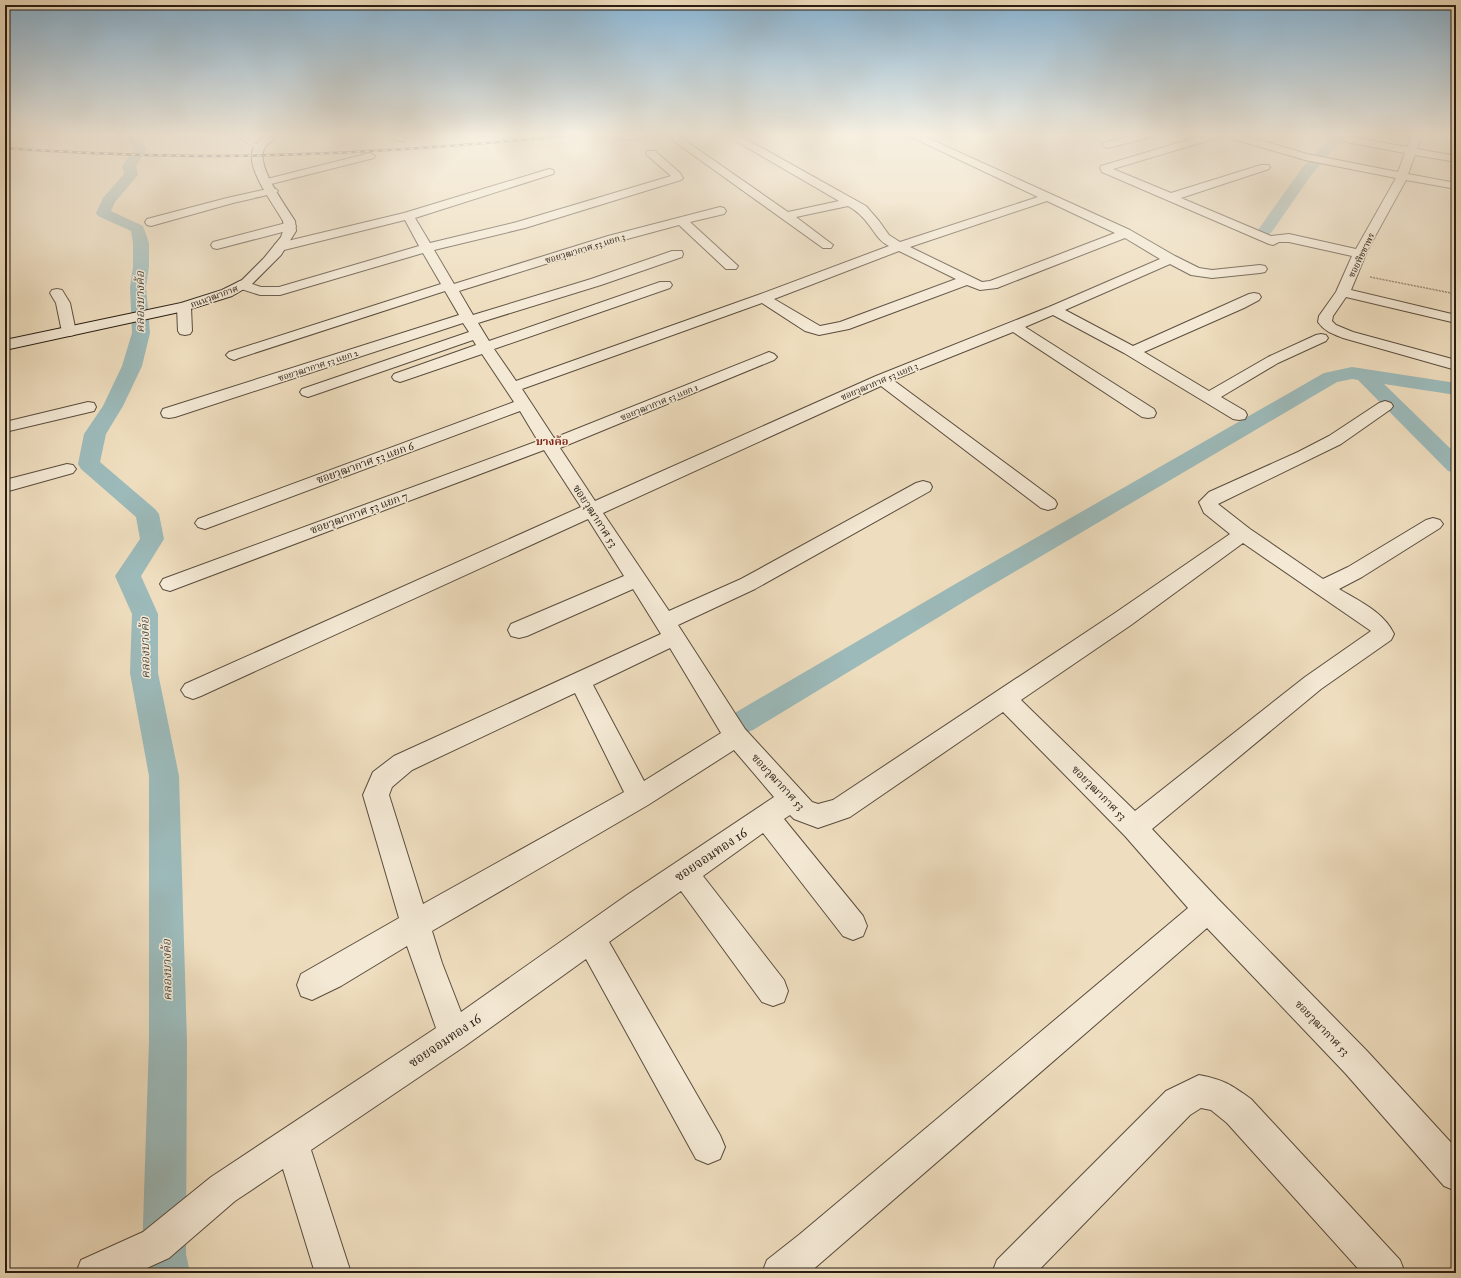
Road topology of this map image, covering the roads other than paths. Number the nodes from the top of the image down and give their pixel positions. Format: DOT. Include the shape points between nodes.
graph roads {
  1 [pos="250,194"];
  2 [pos="273,194"];
  3 [pos="480,194"];
  4 [pos="625,194"];
  5 [pos="754,194"];
  6 [pos="834,194"];
  7 [pos="1042,194"];
  8 [pos="1163,194"];
  9 [pos="1182,194"];
  10 [pos="1393,194"];
  11 [pos="1049,197"];
  12 [pos="1171,197"];
  13 [pos="849,202"];
  14 [pos="720,211"];
  15 [pos="408,216"];
  16 [pos="786,216"];
  17 [pos="681,221"];
  18 [pos="151,222"];
  19 [pos="290,226"];
  20 [pos="1126,233"];
  21 [pos="1273,241"];
  22 [pos="217,245"];
  23 [pos="827,245"];
  24 [pos="901,246"];
  25 [pos="280,247"];
  26 [pos="426,248"];
  27 [pos="677,254"];
  28 [pos="1360,254"];
  29 [pos="552,258"];
  30 [pos="1170,259"];
  31 [pos="730,266"];
  32 [pos="1260,269"];
  33 [pos="547,273"];
  34 [pos="967,280"];
  35 [pos="243,285"];
  36 [pos="665,285"];
  37 [pos="450,288"];
  38 [pos="1343,292"];
  39 [pos="57,293"];
  40 [pos="763,298"];
  41 [pos="184,307"];
  42 [pos="1054,310"];
  43 [pos="1456,319"];
  44 [pos="1014,326"];
  45 [pos="475,330"];
  46 [pos="185,331"];
  47 [pos="69,332"];
  48 [pos="1326,333"];
  49 [pos="5,345"];
  50 [pos="1132,352"];
  51 [pos="234,355"];
  52 [pos="769,357"];
  53 [pos="1456,365"];
  54 [pos="400,377"];
  55 [pos="882,379"];
  56 [pos="513,387"];
  57 [pos="308,392"];
  58 [pos="1208,398"];
  59 [pos="524,404"];
  60 [pos="1386,406"];
  61 [pos="88,407"];
  62 [pos="169,413"];
  63 [pos="1148,413"];
  64 [pos="1239,415"];
  65 [pos="5,427"];
  66 [pos="549,445"];
  67 [pos="67,469"];
  68 [pos="5,486"];
  69 [pos="922,487"];
  70 [pos="1048,504"];
  71 [pos="592,511"];
  72 [pos="205,523"];
  73 [pos="1433,524"];
  74 [pos="1243,534"];
  75 [pos="636,579"];
  76 [pos="170,584"];
  77 [pos="1322,588"];
  78 [pos="669,629"];
  79 [pos="519,630"];
  80 [pos="580,681"];
  81 [pos="193,690"];
  82 [pos="1005,699"];
  83 [pos="736,736"];
  84 [pos="639,797"];
  85 [pos="792,799"];
  86 [pos="766,817"];
  87 [pos="1134,828"];
  88 [pos="684,873"];
  89 [pos="1208,909"];
  90 [pos="416,924"];
  91 [pos="853,926"];
  92 [pos="590,938"];
  93 [pos="312,986"];
  94 [pos="773,991"];
  95 [pos="454,1036"];
  96 [pos="292,1143"];
  97 [pos="708,1147"];
  98 [pos="1456,1174"];
  99 [pos="791,1269"];
  100 [pos="94,1273"];
  101 [pos="333,1273"];
  102 [pos="1010,1273"];
  103 [pos="1388,1273"];
  1 -- 18 [label="street"];
  2 -- 19 [label="street"];
  3 -- 15 [label="street"];
  4 -- 26 [label="street" via="521,225"];
  5 -- 16 [label="street"];
  6 -- 13 [label="street"];
  7 -- 11 [label="street"];
  8 -- 12 [label="street"];
  9 -- 12 [label="street"];
  10 -- 28 [label="street, ซอยพิชชาพร"];
  11 -- 20 [label="street"];
  11 -- 24 [label="street"];
  12 -- 21 [label="street"];
  13 -- 16 [label="street"];
  13 -- 24 [label="street" via="862,209 876,224 884,238"];
  14 -- 17 [label="street, ซอยวุฒากาศ 53 แยก 3"];
  15 -- 25 [label="street"];
  15 -- 26 [label="street, ซอยวุฒากาศ 53"];
  16 -- 23 [label="street"];
  17 -- 29 [label="street, ซอยวุฒากาศ 53 แยก 3"];
  17 -- 31 [label="street"];
  19 -- 22 [label="street"];
  19 -- 25 [label="street, ถนนวุฒากาศ" via="288,237"];
  20 -- 30 [label="street"];
  20 -- 34 [label="street" via="992,285 980,286"];
  21 -- 28 [label="street" via="1276,238 1289,238"];
  21 -- 32 [label="street"];
  24 -- 34 [label="street"];
  24 -- 40 [label="street"];
  25 -- 35 [label="street, ถนนวุฒากาศ" via="255,276"];
  26 -- 35 [label="street" via="280,291 260,290"];
  26 -- 37 [label="street, ซอยวุฒากาศ 53"];
  27 -- 45 [label="street" via="596,282"];
  28 -- 38 [label="street, ซอยพิชชาพร"];
  29 -- 33 [label="street" via="561,264 560,268"];
  29 -- 37 [label="street, ซอยวุฒากาศ 53 แยก 3"];
  30 -- 32 [label="street" via="1190,270 1206,274"];
  30 -- 42 [label="street, ซอยวุฒากาศ 53 แยก 3"];
  32 -- 50 [label="street" via="1253,292 1240,305"];
  34 -- 40 [label="street" via="844,326 819,331"];
  35 -- 41 [label="street, ถนนวุฒากาศ"];
  36 -- 45 [label="street"];
  37 -- 45 [label="street, ซอยวุฒากาศ 53"];
  37 -- 51 [label="street, ซอยวุฒากาศ 53 แยก 3"];
  38 -- 43 [label="street"];
  38 -- 48 [label="street, ซอยพิชชาพร" via="1326,316"];
  39 -- 47 [label="street" via="63,303"];
  40 -- 56 [label="street"];
  41 -- 46 [label="street"];
  41 -- 47 [label="street, ถนนวุฒากาศ"];
  42 -- 44 [label="street, ซอยวุฒากาศ 53 แยก 3"];
  42 -- 50 [label="street"];
  44 -- 55 [label="street, ซอยวุฒากาศ 53 แยก 3"];
  44 -- 63 [label="street"];
  45 -- 54 [label="street"];
  45 -- 56 [label="street, ซอยวุฒากาศ 53"];
  45 -- 57 [label="street, ซอยวุฒากาศ 53 แยก 2"];
  45 -- 62 [label="street, ซอยวุฒากาศ 53 แยก 2"];
  47 -- 49 [label="street, ถนนวุฒากาศ"];
  48 -- 53 [label="street" via="1348,335"];
  48 -- 58 [label="street"];
  50 -- 58 [label="street"];
  52 -- 66 [label="street, ซอยวุฒากาศ 53 แยก 1"];
  55 -- 70 [label="street"];
  55 -- 71 [label="street, ซอยวุฒากาศ 53 แยก 3"];
  56 -- 59 [label="street, ซอยวุฒากาศ 53"];
  58 -- 64 [label="street"];
  59 -- 66 [label="street, ซอยวุฒากาศ 53"];
  59 -- 72 [label="street, ซอยวุฒากาศ 53 แยก 6"];
  60 -- 74 [label="street" via="1334,440 1208,502 1211,509"];
  61 -- 65 [label="street"];
  66 -- 71 [label="street, ซอยวุฒากาศ 53"];
  66 -- 76 [label="street, ซอยวุฒากาศ 53 แยก 7"];
  67 -- 68 [label="street"];
  69 -- 78 [label="street"];
  71 -- 75 [label="street, ซอยวุฒากาศ 53"];
  71 -- 81 [label="street, ซอยวุฒากาศ 53 แยก 3"];
  73 -- 77 [label="street" via="1355,572"];
  74 -- 77 [label="street"];
  74 -- 82 [label="street" via="1123,620"];
  75 -- 78 [label="street, ซอยวุฒากาศ 53"];
  75 -- 79 [label="street"];
  77 -- 87 [label="street" via="1372,620 1383,634 1313,683"];
  78 -- 80 [label="street"];
  78 -- 83 [label="street, ซอยวุฒากาศ 53"];
  80 -- 84 [label="street"];
  80 -- 90 [label="street" via="404,763 382,780 376,795"];
  82 -- 85 [label="street, ซอยวุฒากาศ 53" via="841,808 818,816 803,811"];
  82 -- 87 [label="street, ซอยวุฒากาศ 53"];
  83 -- 84 [label="street"];
  83 -- 85 [label="street, ซอยวุฒากาศ 53"];
  84 -- 90 [label="street"];
  85 -- 86 [label="street, ซอยจอมทอง 16"];
  86 -- 88 [label="street, ซอยจอมทอง 16"];
  86 -- 91 [label="street"];
  87 -- 89 [label="street, ซอยวุฒากาศ 53"];
  88 -- 92 [label="street, ซอยจอมทอง 16"];
  88 -- 94 [label="street"];
  89 -- 98 [label="street, ซอยวุฒากาศ 53" via="1356,1064"];
  89 -- 99 [label="street"];
  90 -- 93 [label="street"];
  90 -- 95 [label="street" via="427,963"];
  92 -- 95 [label="street, ซอยจอมทอง 16"];
  92 -- 97 [label="street"];
  95 -- 96 [label="street, ซอยจอมทอง 16"];
  96 -- 100 [label="street, ซอยจอมทอง 16" via="223,1189 156,1245"];
  96 -- 101 [label="street"];
  102 -- 103 [label="street" via="1178,1102 1199,1091 1218,1095 1239,1111"];
}
